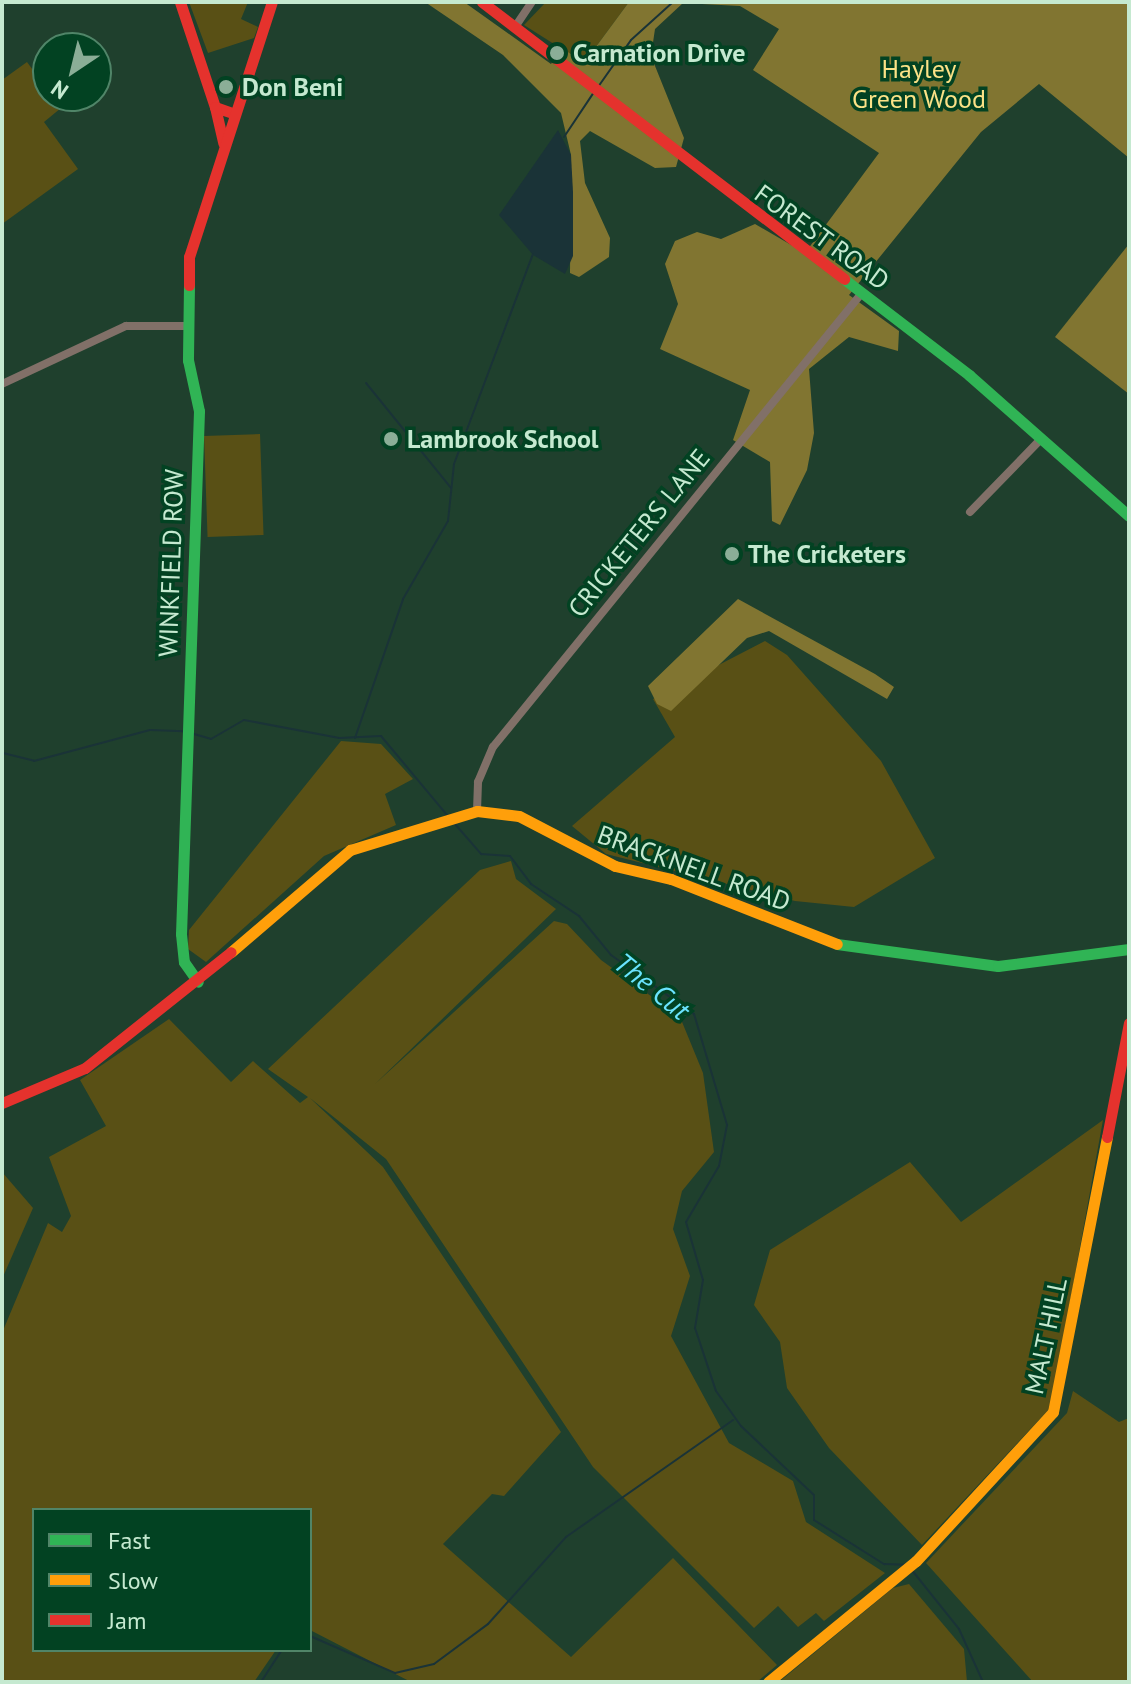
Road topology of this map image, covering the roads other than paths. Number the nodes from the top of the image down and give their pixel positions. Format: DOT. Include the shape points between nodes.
graph roads {
  1 [pos="180,2"];
  2 [pos="272,2"];
  3 [pos="482,2"];
  4 [pos="532,2"];
  5 [pos="515,27"];
  6 [pos="215,107"];
  7 [pos="232,113"];
  8 [pos="224,147"];
  9 [pos="861,294"];
  10 [pos="187,326"];
  11 [pos="2,384"];
  12 [pos="1041,439"];
  13 [pos="970,512"];
  14 [pos="1129,516"];
  15 [pos="477,811"];
  16 [pos="1129,949"];
  17 [pos="198,982"];
  18 [pos="1129,1023"];
  19 [pos="2,1103"];
  20 [pos="768,1682"];
  1 -- 6 [label="main road"];
  2 -- 7 [label="main road, WINKFIELD ROW"];
  3 -- 5 [label="main road, FOREST ROAD"];
  4 -- 5 [label="street"];
  5 -- 9 [label="main road, FOREST ROAD"];
  6 -- 7 [label="main road"];
  6 -- 8 [label="main road"];
  7 -- 8 [label="main road, WINKFIELD ROW"];
  8 -- 10 [label="main road, WINKFIELD ROW" via="189,257"];
  9 -- 12 [label="main road, FOREST ROAD"];
  9 -- 15 [label="street, CRICKETERS LANE" via="493,747 478,782"];
  10 -- 11 [label="street" via="126,326"];
  10 -- 17 [label="main road, WINKFIELD ROW" via="199,411 181,934 184,962"];
  12 -- 13 [label="street"];
  12 -- 14 [label="main road, FOREST ROAD"];
  15 -- 16 [label="main road, BRACKNELL ROAD" via="519,816 615,866 671,879 832,943 886,955 998,966"];
  15 -- 17 [label="main road, BRACKNELL ROAD" via="350,850 307,879"];
  17 -- 19 [label="main road, BRACKNELL ROAD" via="85,1068"];
  18 -- 20 [label="main road, MALT HILL" via="1053,1412 909,1566"];
}
